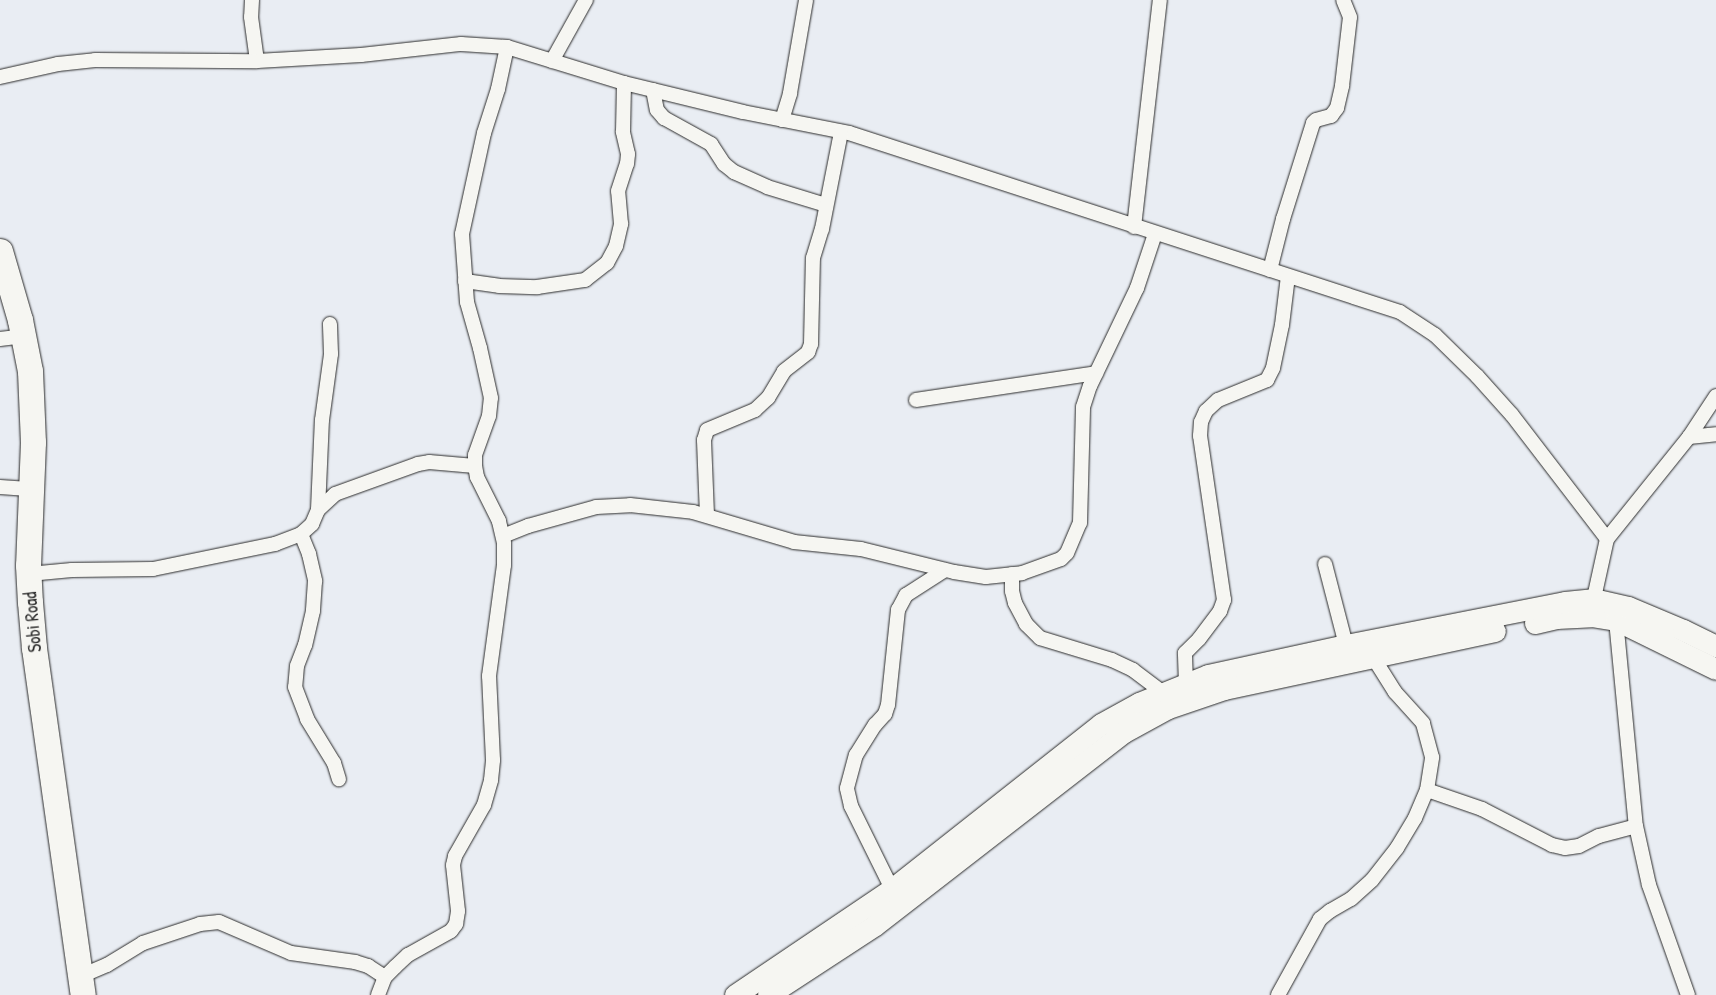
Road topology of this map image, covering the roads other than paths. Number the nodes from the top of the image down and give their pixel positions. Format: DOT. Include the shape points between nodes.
graph roads {
  1 [pos="252,0"];
  2 [pos="586,0"];
  3 [pos="806,0"];
  4 [pos="1160,0"];
  5 [pos="1343,0"];
  6 [pos="507,47"];
  7 [pos="552,60"];
  8 [pos="257,61"];
  9 [pos="0,77"];
  10 [pos="624,83"];
  11 [pos="653,90"];
  12 [pos="782,120"];
  13 [pos="841,132"];
  14 [pos="826,205"];
  15 [pos="1134,227"];
  16 [pos="1155,234"];
  17 [pos="0,251"];
  18 [pos="1270,270"];
  19 [pos="1288,276"];
  20 [pos="465,281"];
  21 [pos="330,324"];
  22 [pos="12,337"];
  23 [pos="1096,373"];
  24 [pos="1716,396"];
  25 [pos="916,400"];
  26 [pos="1716,434"];
  27 [pos="1689,437"];
  28 [pos="475,466"];
  29 [pos="0,487"];
  30 [pos="32,489"];
  31 [pos="318,510"];
  32 [pos="707,515"];
  33 [pos="301,534"];
  34 [pos="503,536"];
  35 [pos="1607,539"];
  36 [pos="1325,564"];
  37 [pos="945,570"];
  38 [pos="29,574"];
  39 [pos="1012,574"];
  40 [pos="1592,608"];
  41 [pos="1616,620"];
  42 [pos="1346,645"];
  43 [pos="1716,646"];
  44 [pos="1373,657"];
  45 [pos="1716,669"];
  46 [pos="1186,684"];
  47 [pos="1164,693"];
  48 [pos="339,778"];
  49 [pos="1427,790"];
  50 [pos="1636,826"];
  51 [pos="892,889"];
  52 [pos="385,977"];
  53 [pos="82,986"];
  54 [pos="378,995"];
  55 [pos="736,995"];
  56 [pos="768,995"];
  57 [pos="1278,995"];
  58 [pos="1688,995"];
  1 -- 8 [label="street"];
  2 -- 7 [label="street"];
  3 -- 12 [label="street" via="790,93"];
  4 -- 15 [label="street"];
  5 -- 18 [label="street" via="1350,17 1337,108 1331,116 1316,120 1308,134"];
  6 -- 7 [label="street"];
  6 -- 8 [label="street" via="460,44 361,55"];
  6 -- 20 [label="street" via="462,234"];
  7 -- 10 [label="street"];
  8 -- 9 [label="street" via="94,60"];
  10 -- 11 [label="street"];
  10 -- 20 [label="street" via="623,132 627,164 618,191 620,231 606,263 585,280 537,287"];
  11 -- 12 [label="street"];
  11 -- 14 [label="street" via="657,110 664,118 711,144 724,164 734,172 767,187"];
  12 -- 13 [label="street"];
  13 -- 14 [label="street"];
  13 -- 15 [label="street"];
  14 -- 32 [label="street" via="813,258 811,344 808,352 784,371 768,398 755,410 707,430 704,440"];
  15 -- 16 [label="street"];
  16 -- 18 [label="street"];
  16 -- 23 [label="street" via="1137,288"];
  17 -- 22 [label="highway, Sobi Road"];
  18 -- 19 [label="street"];
  19 -- 35 [label="street" via="1400,312 1435,336 1512,415"];
  19 -- 46 [label="street" via="1282,325 1273,368 1267,380 1218,400 1206,411 1201,422 1200,436 1224,600 1220,611 1185,653"];
  20 -- 28 [label="street" via="467,302 491,398 489,416 475,455"];
  21 -- 31 [label="street" via="331,354 322,420"];
  22 -- 30 [label="highway, Sobi Road" via="33,400"];
  23 -- 25 [label="street"];
  23 -- 39 [label="street" via="1083,407 1080,523 1075,539 1061,559"];
  24 -- 27 [label="street"];
  26 -- 27 [label="street"];
  27 -- 35 [label="street"];
  28 -- 31 [label="street" via="418,464 335,494"];
  28 -- 34 [label="street"];
  29 -- 30 [label="street"];
  30 -- 38 [label="highway, Sobi Road"];
  31 -- 33 [label="street" via="312,524"];
  32 -- 34 [label="street" via="630,505 596,507"];
  32 -- 37 [label="street" via="794,542 861,549"];
  33 -- 38 [label="street" via="275,544 153,569"];
  33 -- 48 [label="street" via="315,581 314,610 296,671 295,687 306,719 334,763"];
  34 -- 52 [label="street" via="504,565 489,676 494,760 484,805 455,856 456,924 450,932 408,955"];
  35 -- 40 [label="street"];
  36 -- 42 [label="street"];
  37 -- 39 [label="street" via="986,577"];
  37 -- 51 [label="street" via="906,595 898,610 888,705 856,755 846,788 851,806"];
  38 -- 53 [label="highway, Sobi Road" via="34,648"];
  39 -- 47 [label="street" via="1015,603 1026,624 1040,638 1112,660 1133,670"];
  40 -- 41 [label="main road"];
  40 -- 42 [label="main road" via="1565,602"];
  40 -- 43 [label="main road" via="1628,607"];
  40 -- 44 [label="main road"];
  41 -- 45 [label="main road"];
  41 -- 50 [label="street"];
  42 -- 46 [label="main road" via="1208,675"];
  44 -- 49 [label="street" via="1396,692 1423,723 1432,757"];
  44 -- 56 [label="main road" via="1224,689 1168,708 1124,732 875,925"];
  46 -- 47 [label="main road"];
  47 -- 51 [label="main road" via="1101,724"];
  49 -- 50 [label="street" via="1482,809 1552,845 1565,848"];
  49 -- 57 [label="street" via="1416,818 1398,848 1372,880 1351,899 1320,919"];
  50 -- 58 [label="street" via="1649,884"];
  51 -- 55 [label="main road"];
  52 -- 53 [label="street" via="355,962 291,953 219,922 200,924 143,943 106,965"];
  52 -- 54 [label="street"];
}
